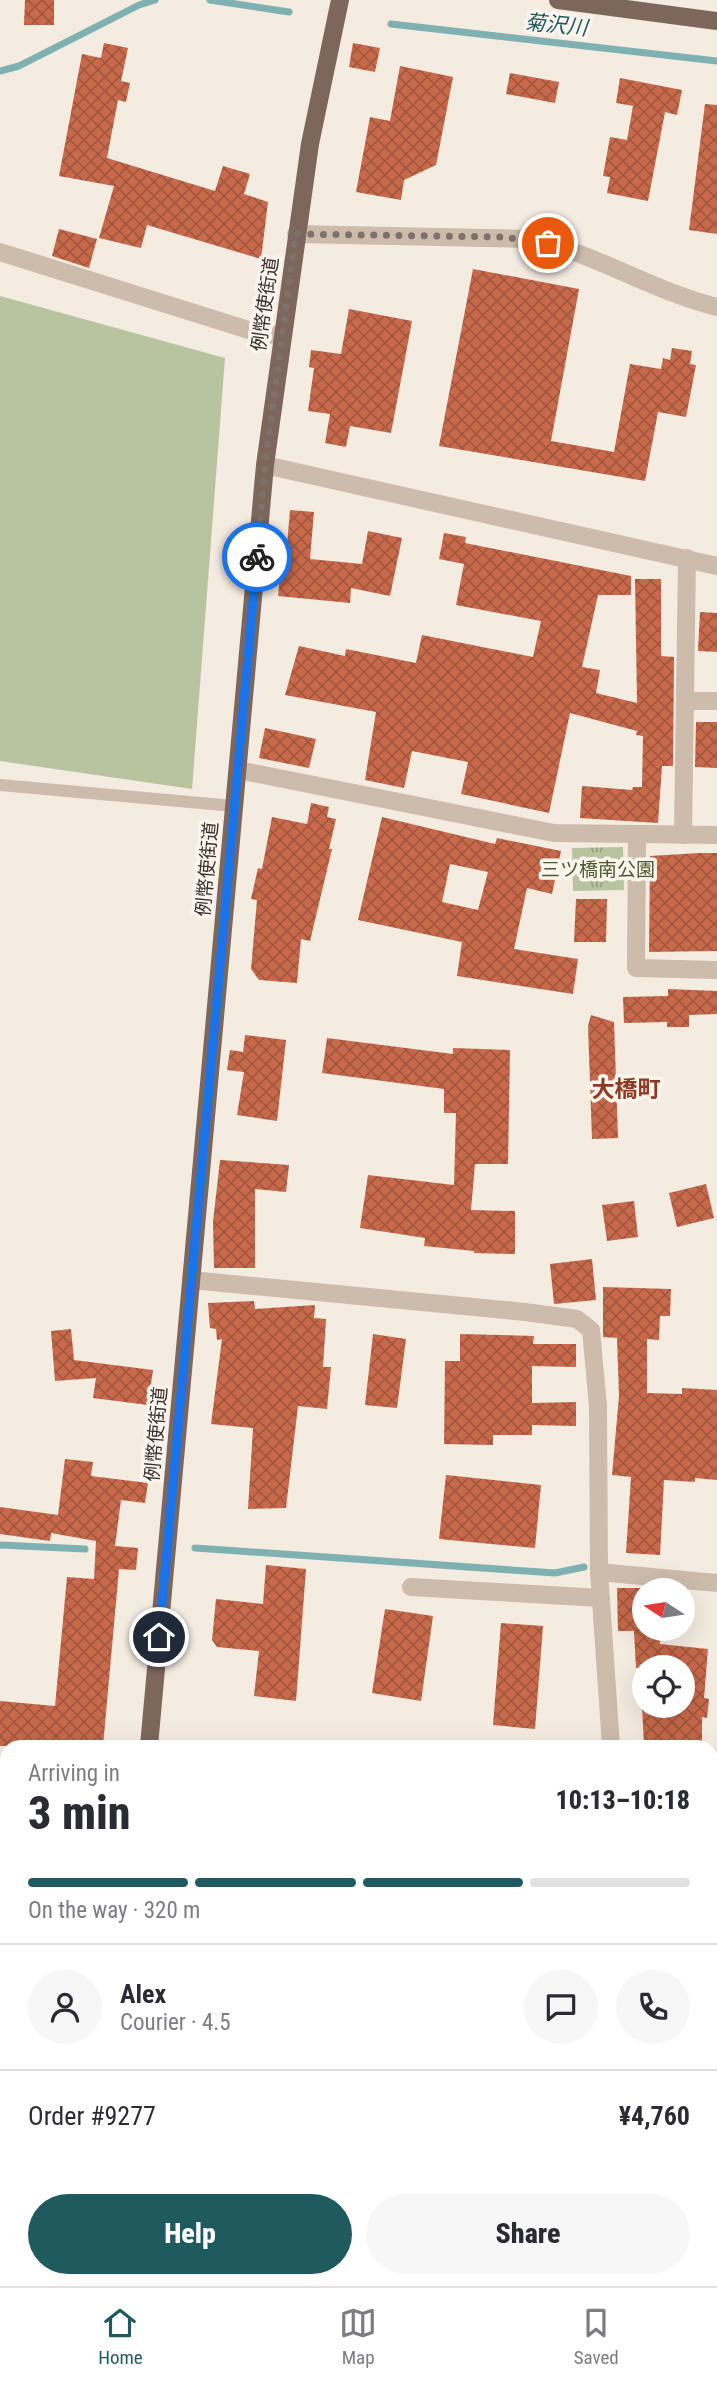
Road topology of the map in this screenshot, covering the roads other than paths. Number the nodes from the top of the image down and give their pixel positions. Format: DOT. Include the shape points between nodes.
graph roads {
  1 [pos="340,0"];
  2 [pos="558,0"];
  3 [pos="717,21"];
  4 [pos="296,234"];
  5 [pos="0,252"];
  6 [pos="717,307"];
  7 [pos="282,336"];
  8 [pos="265,465"];
  9 [pos="687,558"];
  10 [pos="717,566"];
  11 [pos="686,701"];
  12 [pos="717,701"];
  13 [pos="237,770"];
  14 [pos="0,785"];
  15 [pos="234,806"];
  16 [pos="637,834"];
  17 [pos="683,835"];
  18 [pos="717,835"];
  19 [pos="717,970"];
  20 [pos="191,1280"];
  21 [pos="599,1572"];
  22 [pos="717,1583"];
  23 [pos="411,1587"];
  24 [pos="601,1598"];
  25 [pos="150,1740"];
  26 [pos="611,1740"];
  1 -- 4 [label="main road, 例幣使街道"];
  2 -- 3 [label="main road"];
  4 -- 6 [label="street" via="531,239"];
  4 -- 7 [label="main road, 例幣使街道"];
  5 -- 7 [label="street"];
  7 -- 8 [label="main road, 例幣使街道"];
  8 -- 9 [label="street"];
  8 -- 13 [label="main road, 例幣使街道"];
  9 -- 10 [label="street"];
  9 -- 11 [label="street"];
  11 -- 12 [label="street"];
  11 -- 17 [label="street"];
  13 -- 15 [label="main road, 例幣使街道"];
  13 -- 16 [label="street" via="554,833"];
  14 -- 15 [label="lane"];
  15 -- 20 [label="main road, 例幣使街道"];
  16 -- 17 [label="street"];
  16 -- 19 [label="street" via="636,968"];
  17 -- 18 [label="street"];
  20 -- 21 [label="street" via="525,1312 585,1323 591,1330 598,1406"];
  20 -- 25 [label="main road, 例幣使街道"];
  21 -- 22 [label="street"];
  21 -- 24 [label="street"];
  23 -- 24 [label="street"];
  24 -- 26 [label="street"];
}
